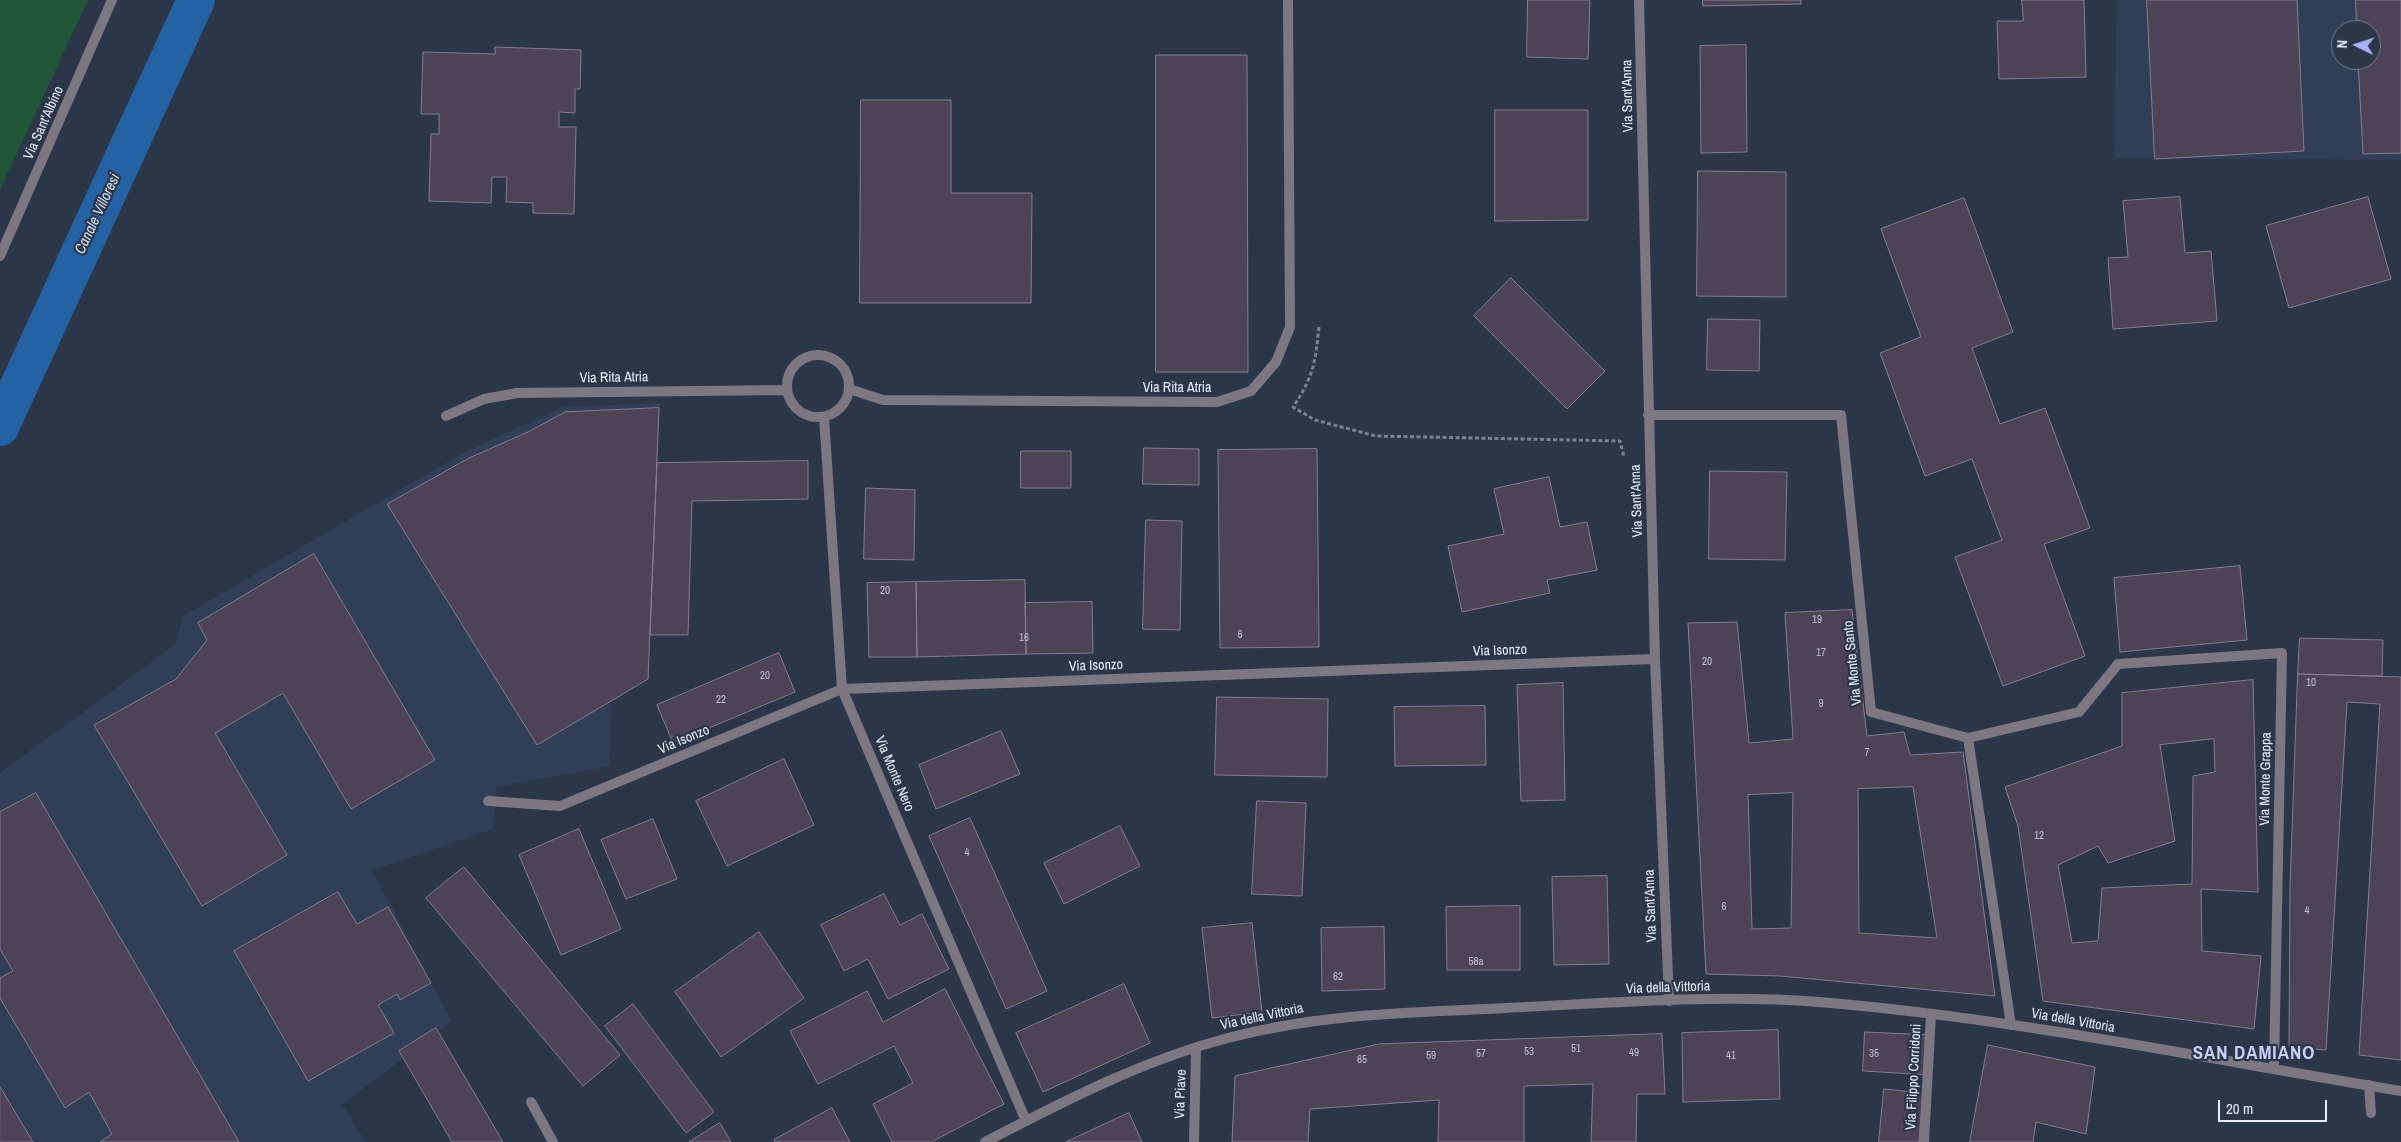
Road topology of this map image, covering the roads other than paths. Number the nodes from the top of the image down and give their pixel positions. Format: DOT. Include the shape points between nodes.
graph roads {
  1 [pos="112,0"];
  2 [pos="1288,0"];
  3 [pos="1639,0"];
  4 [pos="0,256"];
  5 [pos="849,389"];
  6 [pos="786,390"];
  7 [pos="1648,415"];
  8 [pos="446,416"];
  9 [pos="824,417"];
  10 [pos="1655,659"];
  11 [pos="842,689"];
  12 [pos="1968,738"];
  13 [pos="488,802"];
  14 [pos="1669,1001"];
  15 [pos="1931,1014"];
  16 [pos="2011,1025"];
  17 [pos="1196,1048"];
  18 [pos="2274,1069"];
  19 [pos="2370,1086"];
  20 [pos="2401,1091"];
  21 [pos="530,1102"];
  22 [pos="2371,1113"];
  23 [pos="1026,1121"];
  24 [pos="553,1142"];
  25 [pos="985,1142"];
  26 [pos="1194,1142"];
  27 [pos="1924,1142"];
  1 -- 4 [label="street, Via Sant'Albino"];
  2 -- 5 [label="street, Via Rita Atria" via="1290,327 1276,362 1251,391 1217,402 1188,402 883,400"];
  3 -- 7 [label="street, Via Sant'Anna"];
  5 -- 6 [label="street" via="845,369 828,356 818,354 798,361 791,369"];
  5 -- 9 [label="street" via="841,408"];
  6 -- 8 [label="street, Via Rita Atria" via="517,393 484,399"];
  6 -- 9 [label="street" via="789,400 804,415"];
  7 -- 10 [label="street, Via Sant'Anna"];
  7 -- 12 [label="street, Via Monte Santo" via="1842,415 1872,712"];
  9 -- 11 [label="street, Via Monte Nero"];
  10 -- 11 [label="street, Via Isonzo"];
  10 -- 14 [label="street, Via Sant'Anna"];
  11 -- 13 [label="street, Via Isonzo" via="560,806"];
  11 -- 23 [label="street, Via Monte Nero"];
  12 -- 16 [label="street"];
  12 -- 18 [label="street, Via Monte Grappa" via="2079,712 2118,664 2282,653"];
  14 -- 15 [label="street, Via della Vittoria" via="1816,1002"];
  14 -- 17 [label="street, Via della Vittoria" via="1310,1020"];
  15 -- 16 [label="street, Via della Vittoria"];
  15 -- 27 [label="street, Via Filippo Corridoni"];
  16 -- 18 [label="street, Via della Vittoria"];
  17 -- 23 [label="street, Via della Vittoria" via="1116,1078"];
  17 -- 26 [label="street, Via Piave"];
  18 -- 19 [label="street, Via della Vittoria"];
  19 -- 20 [label="street, Via della Vittoria"];
  19 -- 22 [label="street"];
  21 -- 24 [label="street"];
  23 -- 25 [label="street, Via della Vittoria"];
}
